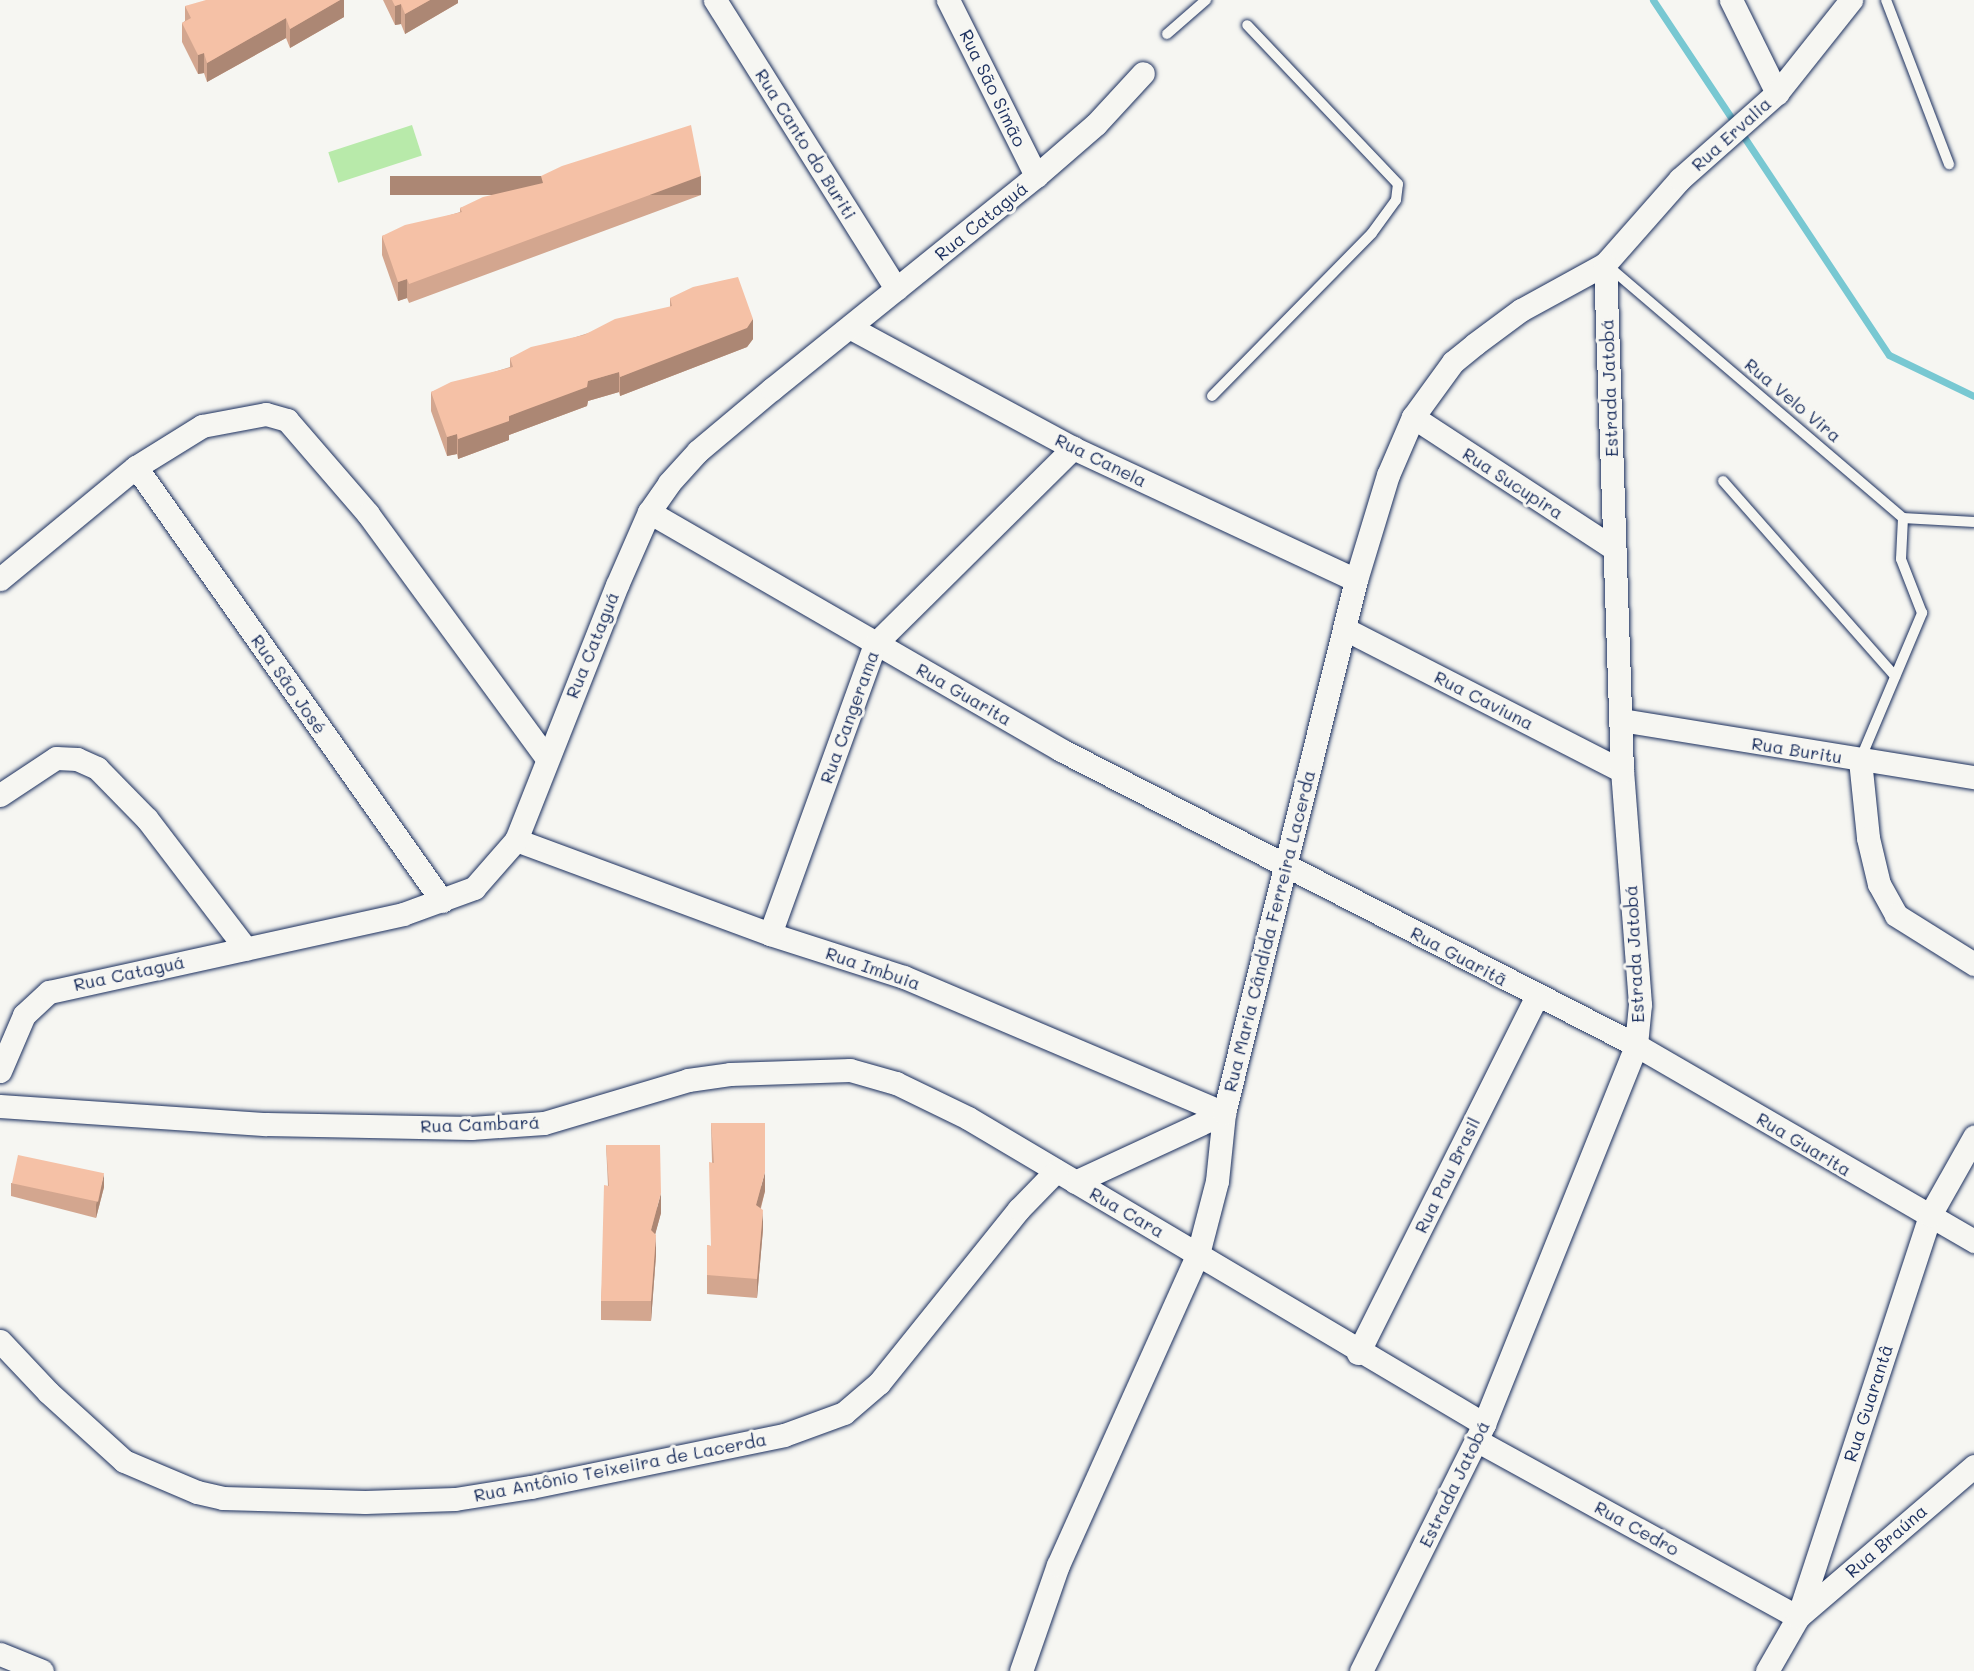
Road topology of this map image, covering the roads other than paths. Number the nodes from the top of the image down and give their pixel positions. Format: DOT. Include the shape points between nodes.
graph roads {
  1 [pos="715,0"];
  2 [pos="948,0"];
  3 [pos="1206,0"];
  4 [pos="1731,0"];
  5 [pos="1851,0"];
  6 [pos="1886,0"];
  7 [pos="1247,25"];
  8 [pos="1167,34"];
  9 [pos="1143,73"];
  10 [pos="1777,93"];
  11 [pos="1950,164"];
  12 [pos="1036,176"];
  13 [pos="1605,264"];
  14 [pos="896,289"];
  15 [pos="853,329"];
  16 [pos="1212,396"];
  17 [pos="1413,417"];
  18 [pos="1073,448"];
  19 [pos="136,467"];
  20 [pos="1723,481"];
  21 [pos="649,512"];
  22 [pos="1903,518"];
  23 [pos="1974,522"];
  24 [pos="1613,548"];
  25 [pos="0,579"];
  26 [pos="1356,580"];
  27 [pos="1345,629"];
  28 [pos="875,644"];
  29 [pos="1895,676"];
  30 [pos="1621,720"];
  31 [pos="547,759"];
  32 [pos="1860,760"];
  33 [pos="1622,771"];
  34 [pos="1974,777"];
  35 [pos="0,794"];
  36 [pos="516,840"];
  37 [pos="1284,864"];
  38 [pos="442,901"];
  39 [pos="771,934"];
  40 [pos="246,949"];
  41 [pos="1974,964"];
  42 [pos="1536,997"];
  43 [pos="1636,1045"];
  44 [pos="0,1071"];
  45 [pos="0,1106"];
  46 [pos="1224,1113"];
  47 [pos="1974,1137"];
  48 [pos="1065,1177"];
  49 [pos="1930,1215"];
  50 [pos="1974,1241"];
  51 [pos="1198,1254"];
  52 [pos="0,1341"];
  53 [pos="1358,1353"];
  54 [pos="1480,1432"];
  55 [pos="1974,1466"];
  56 [pos="1798,1617"];
  57 [pos="0,1654"];
  58 [pos="43,1671"];
  59 [pos="1021,1671"];
  60 [pos="1362,1671"];
  61 [pos="1767,1671"];
  1 -- 14 [label="street, Rua Canto do Buriti"];
  2 -- 12 [label="street, Rua São Simão"];
  3 -- 8 [label="lane"];
  4 -- 10 [label="street"];
  5 -- 10 [label="street, Rua Ervalia"];
  6 -- 11 [label="lane"];
  7 -- 16 [label="lane" via="1398,184 1396,201 1372,233"];
  9 -- 12 [label="street, Rua Cataguá" via="1096,124"];
  10 -- 13 [label="street, Rua Ervalia" via="1680,179"];
  12 -- 14 [label="street, Rua Cataguá"];
  13 -- 17 [label="street, Rua Maria Cândida Ferreira Lacerda" via="1521,310 1453,362"];
  13 -- 22 [label="lane, Rua Velo Vira"];
  13 -- 24 [label="street, Estrada Jatobá"];
  14 -- 15 [label="street, Rua Cataguá"];
  15 -- 18 [label="street, Rua Canela"];
  15 -- 21 [label="street, Rua Cataguá" via="698,451"];
  17 -- 24 [label="street, Rua Sucupira"];
  17 -- 26 [label="street, Rua Maria Cândida Ferreira Lacerda" via="1388,475"];
  18 -- 26 [label="street, Rua Canela"];
  18 -- 28 [label="street, Rua Cangerama"];
  19 -- 25 [label="street"];
  19 -- 31 [label="street" via="202,426 266,414 287,420 368,514"];
  19 -- 38 [label="street, Rua São José"];
  20 -- 29 [label="lane"];
  21 -- 28 [label="street, Rua Guarita"];
  21 -- 31 [label="street, Rua Cataguá"];
  22 -- 23 [label="lane"];
  22 -- 29 [label="lane" via="1901,559 1922,613"];
  24 -- 30 [label="street, Estrada Jatobá"];
  26 -- 27 [label="street, Rua Maria Cândida Ferreira Lacerda"];
  27 -- 33 [label="street, Rua Caviuna"];
  27 -- 37 [label="street, Rua Maria Cândida Ferreira Lacerda"];
  28 -- 37 [label="street, Rua Guarita" via="1061,750"];
  28 -- 39 [label="street, Rua Cangerama"];
  29 -- 32 [label="lane"];
  30 -- 32 [label="street, Rua Buritu"];
  30 -- 33 [label="street, Estrada Jatobá"];
  31 -- 36 [label="street, Rua Cataguá"];
  32 -- 34 [label="street, Rua Buritu"];
  32 -- 41 [label="street" via="1873,861 1896,915"];
  33 -- 43 [label="street, Estrada Jatobá" via="1640,1004"];
  35 -- 40 [label="street" via="56,758 77,759 97,768 147,819"];
  36 -- 38 [label="street, Rua Cataguá" via="474,888"];
  36 -- 39 [label="street, Rua Imbuia"];
  37 -- 42 [label="street, Rua Guaritã"];
  37 -- 46 [label="street, Rua Maria Cândida Ferreira Lacerda"];
  38 -- 40 [label="street, Rua Cataguá"];
  39 -- 46 [label="street, Rua Imbuia" via="904,977"];
  40 -- 44 [label="street, Rua Cataguá" via="49,992 24,1015"];
  42 -- 43 [label="street, Rua Guaritã"];
  42 -- 53 [label="street, Rua Pau Brasil"];
  43 -- 49 [label="street, Rua Guarita"];
  43 -- 54 [label="street, Estrada Jatobá"];
  45 -- 48 [label="street, Rua Cambará" via="266,1124 471,1128 544,1123 688,1080 850,1070 926,1095"];
  46 -- 48 [label="street"];
  46 -- 51 [label="street, Rua Maria Cândida Ferreira Lacerda" via="1217,1181"];
  47 -- 49 [label="street, Rua Guarantâ"];
  48 -- 51 [label="street, Rua Cara"];
  48 -- 52 [label="street, Rua Antônio Teixeiira de Lacerda" via="1019,1209 879,1383 844,1413 784,1436 455,1499 365,1502 223,1498 197,1492 124,1461"];
  49 -- 50 [label="street, Rua Guarita"];
  49 -- 56 [label="street, Rua Guarantâ"];
  51 -- 53 [label="street, Rua Cedro"];
  51 -- 59 [label="street, Rua Maria Cândida Ferreira Lacerda" via="1058,1565"];
  53 -- 54 [label="street, Rua Cedro"];
  54 -- 56 [label="street, Rua Cedro"];
  54 -- 60 [label="street, Estrada Jatobá"];
  55 -- 56 [label="street, Rua Braúna"];
  56 -- 61 [label="street, Rua Guarantâ"];
  57 -- 58 [label="street"];
}
